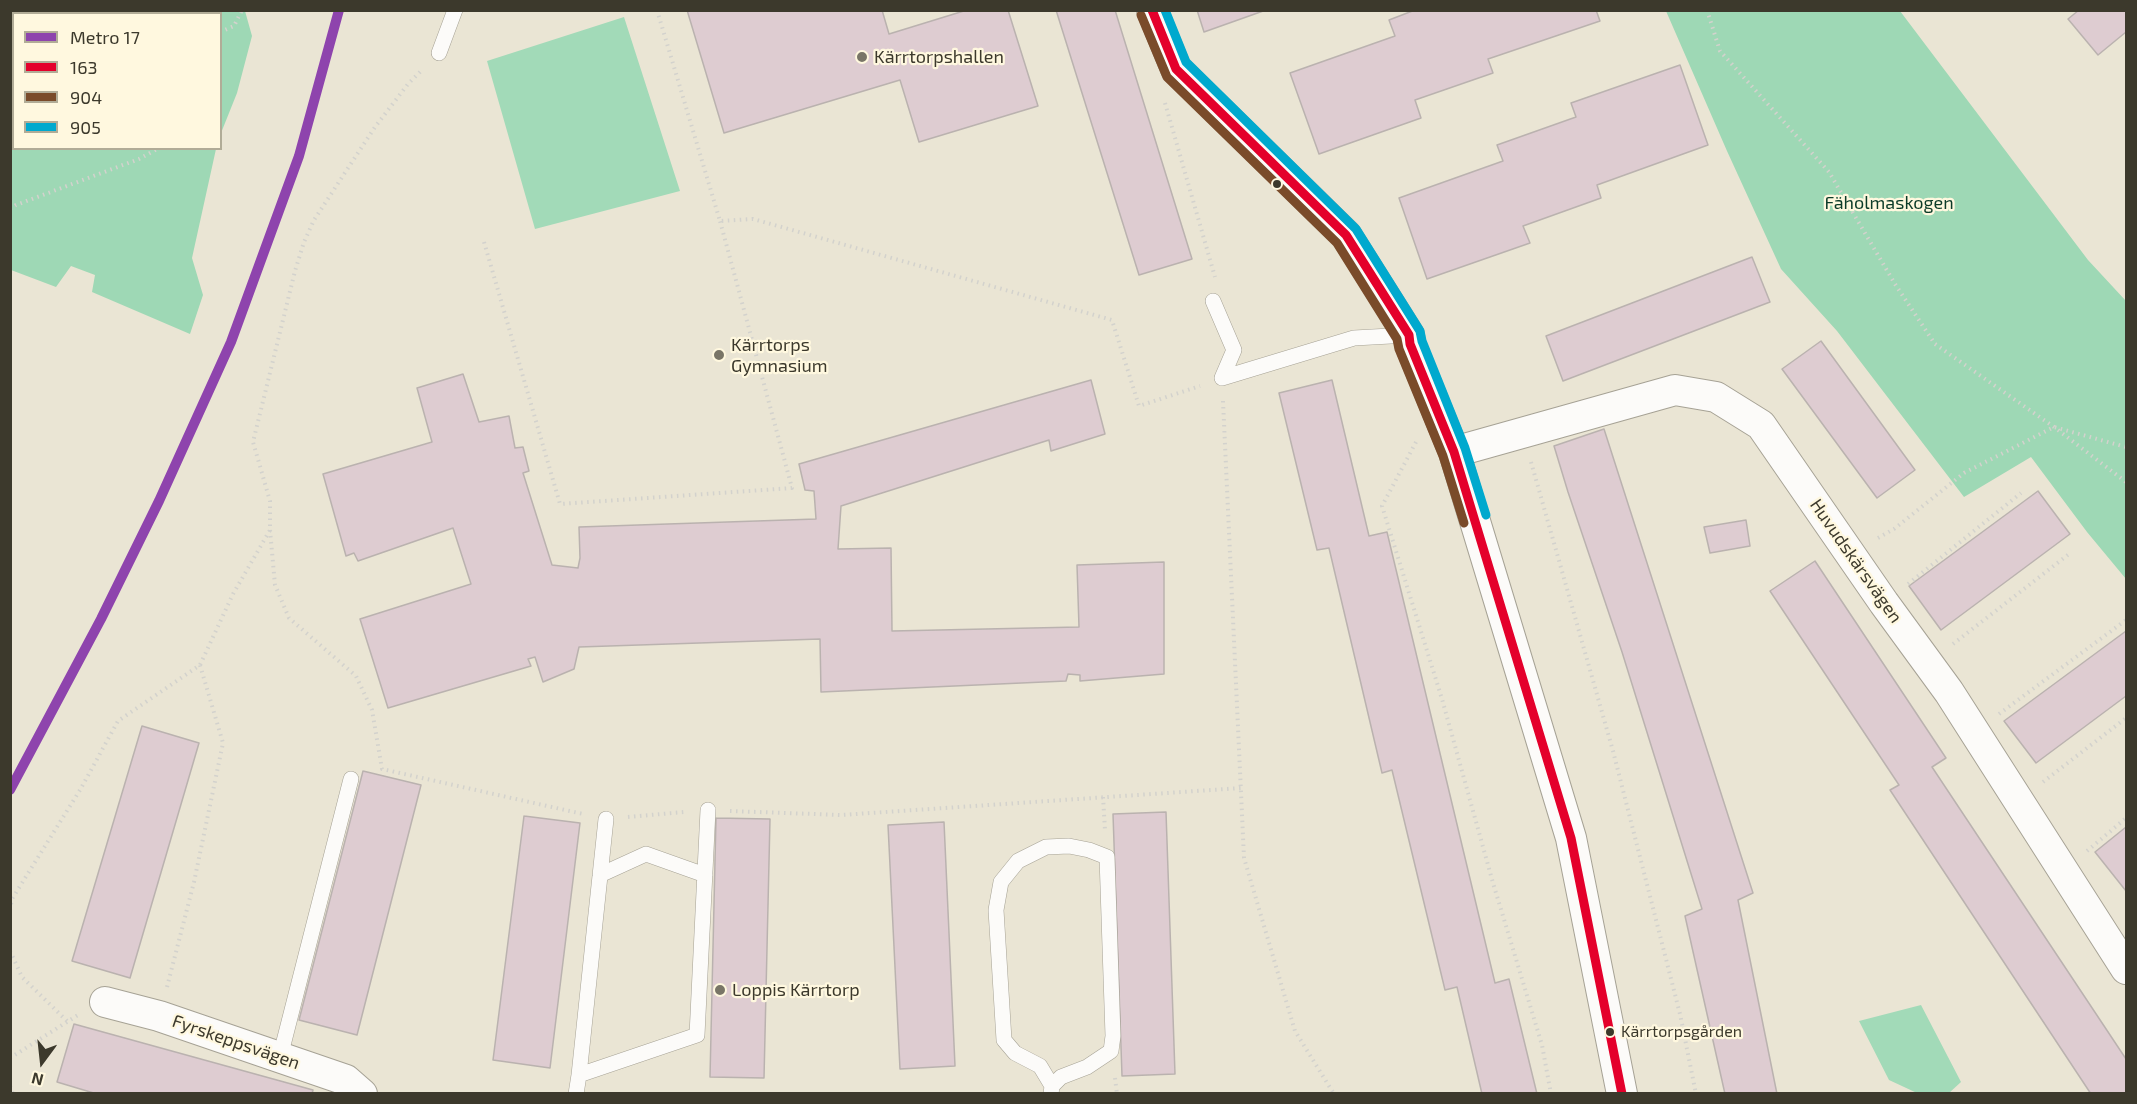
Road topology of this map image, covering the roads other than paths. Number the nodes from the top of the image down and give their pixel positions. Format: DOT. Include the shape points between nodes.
graph roads {
  1 [pos="454,10"];
  2 [pos="1152,10"];
  3 [pos="439,53"];
  4 [pos="1213,301"];
  5 [pos="1409,335"];
  6 [pos="1454,452"];
  7 [pos="351,779"];
  8 [pos="708,810"];
  9 [pos="606,819"];
  10 [pos="600,875"];
  11 [pos="705,875"];
  12 [pos="2127,969"];
  13 [pos="105,1002"];
  14 [pos="280,1057"];
  15 [pos="579,1075"];
  16 [pos="1052,1090"];
  17 [pos="362,1094"];
  18 [pos="576,1094"];
  19 [pos="1622,1094"];
  1 -- 3 [label="lane"];
  2 -- 5 [label="street" via="1176,69 1346,235"];
  4 -- 5 [label="lane" via="1234,350 1222,378 1354,338"];
  5 -- 6 [label="street"];
  6 -- 12 [label="street, Huvudskärsvägen" via="1675,390 1716,397 1761,425 1929,663"];
  6 -- 19 [label="street" via="1571,838"];
  7 -- 14 [label="lane"];
  8 -- 11 [label="lane"];
  9 -- 10 [label="lane"];
  10 -- 11 [label="lane" via="646,854"];
  10 -- 15 [label="lane"];
  11 -- 15 [label="lane" via="697,1035"];
  13 -- 14 [label="street, Fyrskeppsvägen"];
  14 -- 17 [label="street, Fyrskeppsvägen" via="346,1080"];
  15 -- 18 [label="lane"];
  16 -- 16 [label="lane" via="1062,1077 1111,1051 1113,1036 1107,857 1069,846 1046,847 1018,861 1001,882 996,910 1004,1040 1015,1053 1040,1066"];
}
